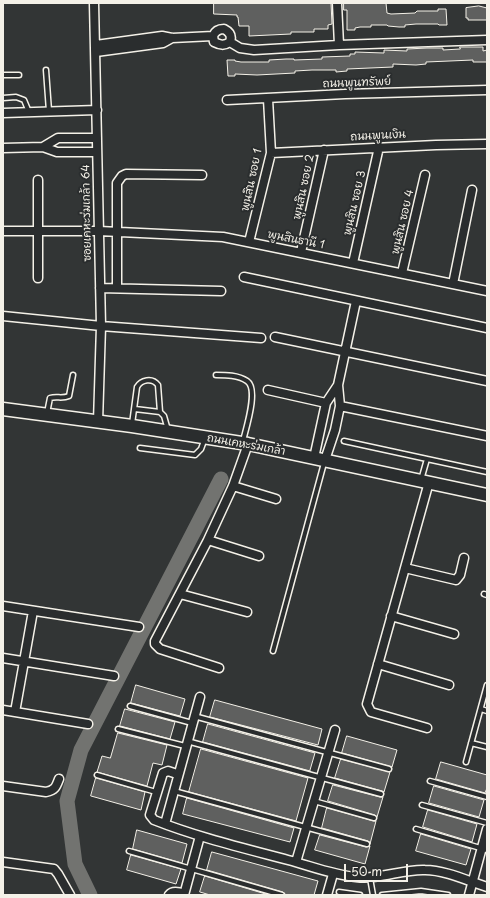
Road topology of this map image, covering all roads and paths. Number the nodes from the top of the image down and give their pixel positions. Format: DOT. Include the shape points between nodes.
graph roads {
  1 [pos="94,3"];
  2 [pos="337,3"];
  3 [pos="213,36"];
  4 [pos="487,40"];
  5 [pos="230,42"];
  6 [pos="339,45"];
  7 [pos="96,48"];
  8 [pos="46,70"];
  9 [pos="3,75"];
  10 [pos="19,75"];
  11 [pos="487,90"];
  12 [pos="3,98"];
  13 [pos="268,99"];
  14 [pos="227,100"];
  15 [pos="97,110"];
  16 [pos="49,111"];
  17 [pos="29,112"];
  18 [pos="3,113"];
  19 [pos="97,138"];
  20 [pos="487,144"];
  21 [pos="43,147"];
  22 [pos="379,147"];
  23 [pos="3,148"];
  24 [pos="324,150"];
  25 [pos="97,152"];
  26 [pos="271,153"];
  27 [pos="202,175"];
  28 [pos="425,175"];
  29 [pos="38,180"];
  30 [pos="472,190"];
  31 [pos="3,231"];
  32 [pos="38,231"];
  33 [pos="99,231"];
  34 [pos="116,232"];
  35 [pos="249,242"];
  36 [pos="301,252"];
  37 [pos="352,263"];
  38 [pos="402,273"];
  39 [pos="244,277"];
  40 [pos="38,278"];
  41 [pos="453,284"];
  42 [pos="100,288"];
  43 [pos="117,288"];
  44 [pos="221,291"];
  45 [pos="487,292"];
  46 [pos="356,301"];
  47 [pos="3,316"];
  48 [pos="100,326"];
  49 [pos="487,328"];
  50 [pos="275,337"];
  51 [pos="261,338"];
  52 [pos="346,351"];
  53 [pos="73,375"];
  54 [pos="216,375"];
  55 [pos="487,381"];
  56 [pos="338,385"];
  57 [pos="268,390"];
  58 [pos="326,404"];
  59 [pos="340,406"];
  60 [pos="3,409"];
  61 [pos="134,409"];
  62 [pos="160,412"];
  63 [pos="324,414"];
  64 [pos="46,415"];
  65 [pos="338,416"];
  66 [pos="98,422"];
  67 [pos="132,426"];
  68 [pos="168,432"];
  69 [pos="487,436"];
  70 [pos="206,438"];
  71 [pos="344,441"];
  72 [pos="245,444"];
  73 [pos="140,448"];
  74 [pos="320,459"];
  75 [pos="427,459"];
  76 [pos="487,472"];
  77 [pos="425,482"];
  78 [pos="233,486"];
  79 [pos="487,495"];
  80 [pos="276,499"];
  81 [pos="208,540"];
  82 [pos="260,556"];
  83 [pos="464,558"];
  84 [pos="405,568"];
  85 [pos="180,594"];
  86 [pos="3,606"];
  87 [pos="33,611"];
  88 [pos="247,612"];
  89 [pos="391,616"];
  90 [pos="139,627"];
  91 [pos="454,634"];
  92 [pos="273,651"];
  93 [pos="3,658"];
  94 [pos="24,661"];
  95 [pos="378,664"];
  96 [pos="219,668"];
  97 [pos="114,676"];
  98 [pos="449,685"];
  99 [pos="487,686"];
  100 [pos="200,697"];
  101 [pos="130,706"];
  102 [pos="481,709"];
  103 [pos="3,710"];
  104 [pos="487,711"];
  105 [pos="15,712"];
  106 [pos="193,719"];
  107 [pos="88,724"];
  108 [pos="427,728"];
  109 [pos="118,729"];
  110 [pos="334,730"];
  111 [pos="471,743"];
  112 [pos="186,744"];
  113 [pos="487,747"];
  114 [pos="328,753"];
  115 [pos="466,762"];
  116 [pos="389,769"];
  117 [pos="177,774"];
  118 [pos="97,776"];
  119 [pos="321,778"];
  120 [pos="59,779"];
  121 [pos="430,781"];
  122 [pos="3,786"];
  123 [pos="173,790"];
  124 [pos="156,792"];
  125 [pos="381,794"];
  126 [pos="487,797"];
  127 [pos="314,801"];
  128 [pos="422,805"];
  129 [pos="374,818"];
  130 [pos="487,823"];
  131 [pos="165,824"];
  132 [pos="306,827"];
  133 [pos="416,829"];
  134 [pos="487,829"];
  135 [pos="200,836"];
  136 [pos="367,844"];
  137 [pos="484,850"];
  138 [pos="129,852"];
  139 [pos="3,862"];
  140 [pos="296,862"];
  141 [pos="191,869"];
  142 [pos="333,874"];
  143 [pos="370,878"];
  144 [pos="472,883"];
  145 [pos="487,887"];
  146 [pos="339,892"];
  147 [pos="184,894"];
  148 [pos="70,895"];
  149 [pos="169,895"];
  150 [pos="282,895"];
  151 [pos="327,895"];
  152 [pos="360,895"];
  153 [pos="373,895"];
  154 [pos="382,895"];
  155 [pos="448,895"];
  156 [pos="469,895"];
  1 -- 7 [label="street, ซอยเคหะร่มเกล้า 64"];
  2 -- 6 [label="street"];
  3 -- 5 [label="street" via="214,42 221,45"];
  3 -- 5 [label="street" via="217,30 224,29 230,33"];
  3 -- 7 [label="street" via="162,36"];
  4 -- 6 [label="street"];
  5 -- 6 [label="street" via="246,50"];
  7 -- 15 [label="street, ซอยเคหะร่มเกล้า 64"];
  8 -- 16 [label="lane"];
  9 -- 10 [label="lane"];
  11 -- 13 [label="street, ถนนพูนทรัพย์"];
  12 -- 17 [label="lane" via="16,97 24,100"];
  13 -- 14 [label="street, ถนนพูนทรัพย์"];
  13 -- 26 [label="street, พูนสิน ซอย 1"];
  15 -- 16 [label="street"];
  15 -- 19 [label="street, ซอยเคหะร่มเกล้า 64"];
  16 -- 17 [label="street"];
  17 -- 18 [label="street"];
  19 -- 21 [label="street" via="58,138"];
  19 -- 25 [label="street, ซอยเคหะร่มเกล้า 64"];
  20 -- 22 [label="street, ถนนพูนเงิน"];
  21 -- 23 [label="street"];
  21 -- 25 [label="street" via="56,152"];
  22 -- 24 [label="street, ถนนพูนเงิน"];
  22 -- 37 [label="street, พูนสิน ซอย 3"];
  24 -- 26 [label="street, ถนนพูนเงิน"];
  24 -- 36 [label="street, พูนสิน ซอย 2"];
  25 -- 33 [label="street, ซอยเคหะร่มเกล้า 64"];
  26 -- 35 [label="street, พูนสิน ซอย 1"];
  27 -- 34 [label="street" via="122,176 116,183"];
  28 -- 38 [label="street, พูนสิน ซอย 4"];
  29 -- 32 [label="street"];
  30 -- 41 [label="street"];
  31 -- 32 [label="street, พูนสินธานี 1"];
  32 -- 33 [label="street, พูนสินธานี 1"];
  32 -- 40 [label="street"];
  33 -- 34 [label="street, พูนสินธานี 1"];
  33 -- 42 [label="street, ซอยเคหะร่มเกล้า 64"];
  34 -- 35 [label="street, พูนสินธานี 1" via="223,237"];
  34 -- 43 [label="street"];
  35 -- 36 [label="street, พูนสินธานี 1"];
  36 -- 37 [label="street, พูนสินธานี 1"];
  37 -- 38 [label="street, พูนสินธานี 1"];
  38 -- 41 [label="street, พูนสินธานี 1"];
  39 -- 46 [label="street"];
  41 -- 45 [label="street, พูนสินธานี 1"];
  42 -- 43 [label="street"];
  42 -- 48 [label="street, ซอยเคหะร่มเกล้า 64"];
  43 -- 44 [label="street"];
  46 -- 49 [label="street"];
  46 -- 52 [label="street"];
  47 -- 48 [label="street"];
  48 -- 51 [label="street"];
  48 -- 66 [label="street, ซอยเคหะร่มเกล้า 64"];
  50 -- 52 [label="street"];
  52 -- 55 [label="street"];
  52 -- 56 [label="street"];
  53 -- 64 [label="lane" via="69,396 50,398"];
  54 -- 72 [label="lane" via="242,378 251,385 252,400"];
  56 -- 58 [label="street"];
  56 -- 59 [label="street"];
  57 -- 58 [label="street"];
  58 -- 63 [label="street"];
  59 -- 65 [label="street"];
  59 -- 69 [label="street"];
  60 -- 64 [label="street, ถนนเคหะร่มเกล้า"];
  61 -- 62 [label="lane"];
  61 -- 62 [label="lane" via="137,387 140,382 151,380 158,385"];
  61 -- 67 [label="lane"];
  62 -- 68 [label="lane" via="164,416"];
  63 -- 65 [label="street"];
  63 -- 74 [label="street"];
  64 -- 66 [label="street, ถนนเคหะร่มเกล้า"];
  65 -- 74 [label="street" via="335,430"];
  66 -- 67 [label="street, ถนนเคหะร่มเกล้า"];
  67 -- 68 [label="street, ถนนเคหะร่มเกล้า"];
  68 -- 70 [label="street, ถนนเคหะร่มเกล้า"];
  70 -- 72 [label="street, ถนนเคหะร่มเกล้า"];
  70 -- 73 [label="lane" via="195,455"];
  71 -- 75 [label="lane"];
  72 -- 74 [label="street, ถนนเคหะร่มเกล้า"];
  72 -- 78 [label="street"];
  74 -- 77 [label="street, ถนนเคหะร่มเกล้า"];
  74 -- 92 [label="lane"];
  75 -- 76 [label="lane"];
  75 -- 77 [label="lane"];
  77 -- 79 [label="street, ถนนเคหะร่มเกล้า"];
  77 -- 84 [label="street"];
  78 -- 80 [label="street"];
  78 -- 81 [label="street"];
  81 -- 82 [label="street"];
  81 -- 85 [label="street"];
  83 -- 84 [label="street" via="460,575 453,581"];
  84 -- 89 [label="street"];
  85 -- 88 [label="street"];
  85 -- 96 [label="street" via="155,638 155,644 160,649"];
  86 -- 87 [label="street"];
  87 -- 90 [label="street"];
  87 -- 94 [label="street"];
  89 -- 91 [label="street"];
  89 -- 95 [label="street"];
  93 -- 94 [label="street"];
  94 -- 97 [label="street"];
  94 -- 105 [label="street"];
  95 -- 98 [label="street"];
  95 -- 108 [label="street" via="367,704 368,709 377,714"];
  99 -- 102 [label="lane"];
  100 -- 106 [label="street"];
  101 -- 106 [label="lane"];
  102 -- 104 [label="lane"];
  102 -- 111 [label="lane"];
  103 -- 105 [label="street"];
  105 -- 107 [label="street"];
  106 -- 112 [label="street"];
  106 -- 114 [label="lane"];
  109 -- 112 [label="lane"];
  110 -- 114 [label="street"];
  111 -- 113 [label="lane"];
  111 -- 115 [label="lane"];
  112 -- 117 [label="street"];
  112 -- 119 [label="lane"];
  114 -- 116 [label="lane"];
  114 -- 119 [label="street"];
  117 -- 123 [label="street"];
  117 -- 124 [label="street" via="164,772"];
  118 -- 124 [label="lane"];
  119 -- 125 [label="lane"];
  119 -- 127 [label="street"];
  120 -- 122 [label="street" via="56,788 46,792"];
  121 -- 126 [label="lane"];
  123 -- 131 [label="street"];
  123 -- 132 [label="lane"];
  124 -- 131 [label="street" via="150,815 154,820"];
  127 -- 129 [label="lane"];
  127 -- 132 [label="street"];
  128 -- 130 [label="lane"];
  131 -- 135 [label="street"];
  132 -- 136 [label="lane"];
  132 -- 140 [label="street"];
  133 -- 137 [label="lane"];
  134 -- 137 [label="street"];
  135 -- 140 [label="street"];
  135 -- 141 [label="street"];
  137 -- 144 [label="street"];
  138 -- 141 [label="lane"];
  139 -- 148 [label="street" via="54,869"];
  140 -- 142 [label="street"];
  141 -- 147 [label="street"];
  141 -- 150 [label="lane"];
  142 -- 143 [label="street"];
  142 -- 151 [label="street"];
  143 -- 144 [label="street" via="425,870"];
  143 -- 153 [label="lane"];
  144 -- 145 [label="street"];
  144 -- 156 [label="street"];
  146 -- 152 [label="lane"];
  147 -- 149 [label="street" via="176,892"];
  154 -- 155 [label="lane" via="421,891"];
}
